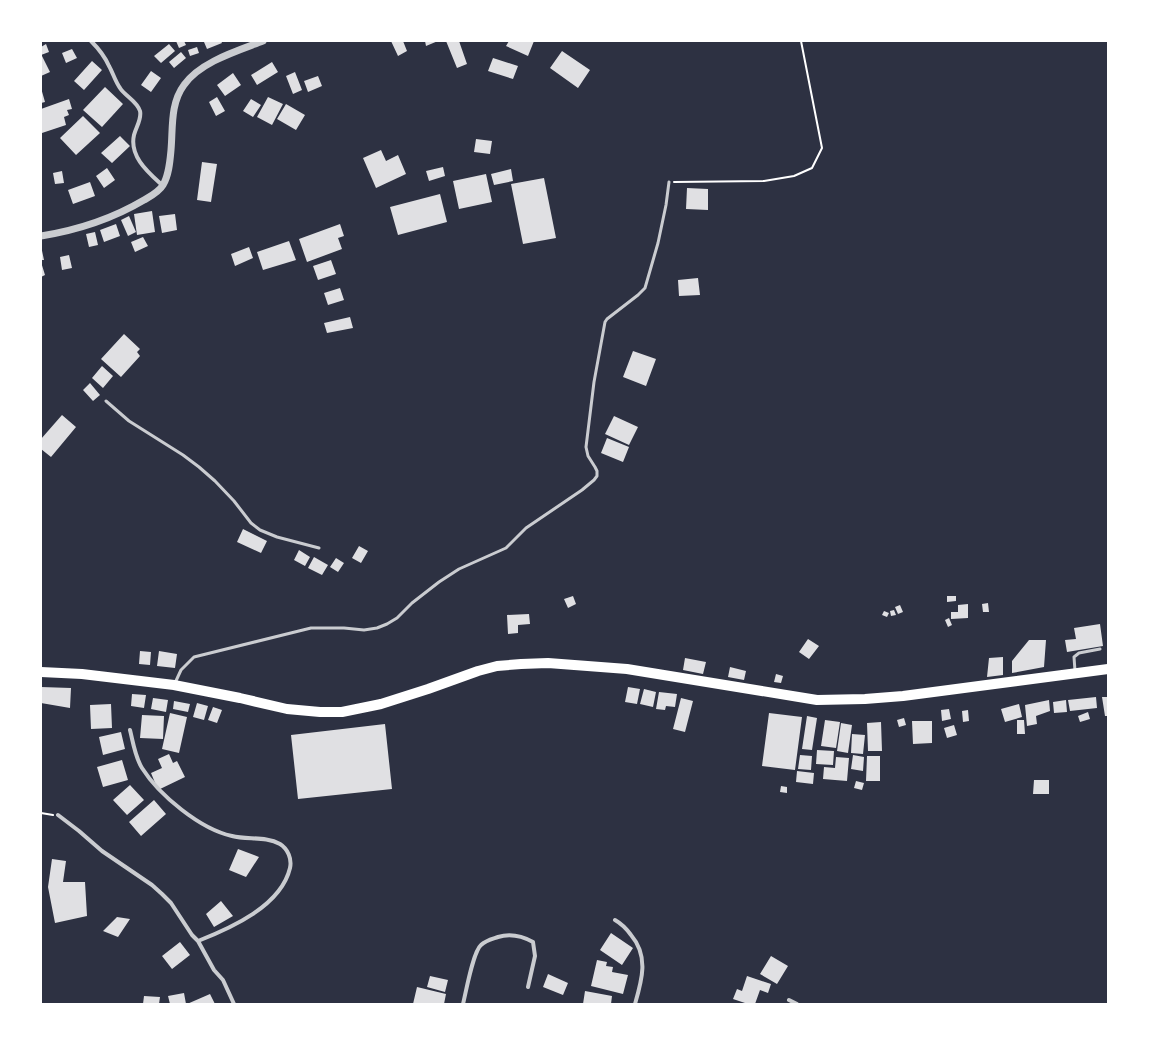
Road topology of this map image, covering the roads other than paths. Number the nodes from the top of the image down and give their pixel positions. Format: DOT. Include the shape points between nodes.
graph roads {
  1 [pos="91,41"];
  2 [pos="263,41"];
  3 [pos="669,182"];
  4 [pos="163,186"];
  5 [pos="41,236"];
  6 [pos="106,401"];
  7 [pos="319,548"];
  8 [pos="1100,649"];
  9 [pos="1108,669"];
  10 [pos="41,672"];
  11 [pos="1075,673"];
  12 [pos="174,685"];
  13 [pos="130,730"];
  14 [pos="58,815"];
  15 [pos="615,920"];
  16 [pos="198,941"];
  17 [pos="528,988"];
  18 [pos="789,1000"];
  19 [pos="234,1004"];
  20 [pos="463,1004"];
  21 [pos="635,1004"];
  22 [pos="797,1004"];
  1 -- 4 [label="street" via="102,53 119,88 139,109 140,116 134,135 138,159"];
  2 -- 4 [label="street" via="199,70 184,85 174,104 170,162"];
  3 -- 12 [label="lane" via="660,236 644,288 605,322 586,447 597,471 594,480 526,528 506,548 459,569 387,624 364,630 311,628 194,657 181,670"];
  4 -- 5 [label="street" via="150,197 113,216 69,231"];
  6 -- 7 [label="lane" via="129,421 199,467 260,530"];
  8 -- 11 [label="lane" via="1079,653 1074,657"];
  9 -- 11 [label="main road"];
  10 -- 12 [label="main road"];
  11 -- 12 [label="main road" via="903,696 817,700 627,670 548,663 521,664 478,671 381,704 342,712 287,709"];
  13 -- 16 [label="street" via="141,766 160,791 182,810 213,830 230,836 280,844 289,855 291,862 287,877 269,902 220,932"];
  14 -- 16 [label="street" via="102,851 152,885 171,903"];
  15 -- 21 [label="street" via="623,924 640,948 643,972"];
  16 -- 19 [label="street" via="214,970 223,980"];
  17 -- 20 [label="street" via="535,956 534,942 521,935 504,935 480,945"];
  18 -- 22 [label="street"];
}
